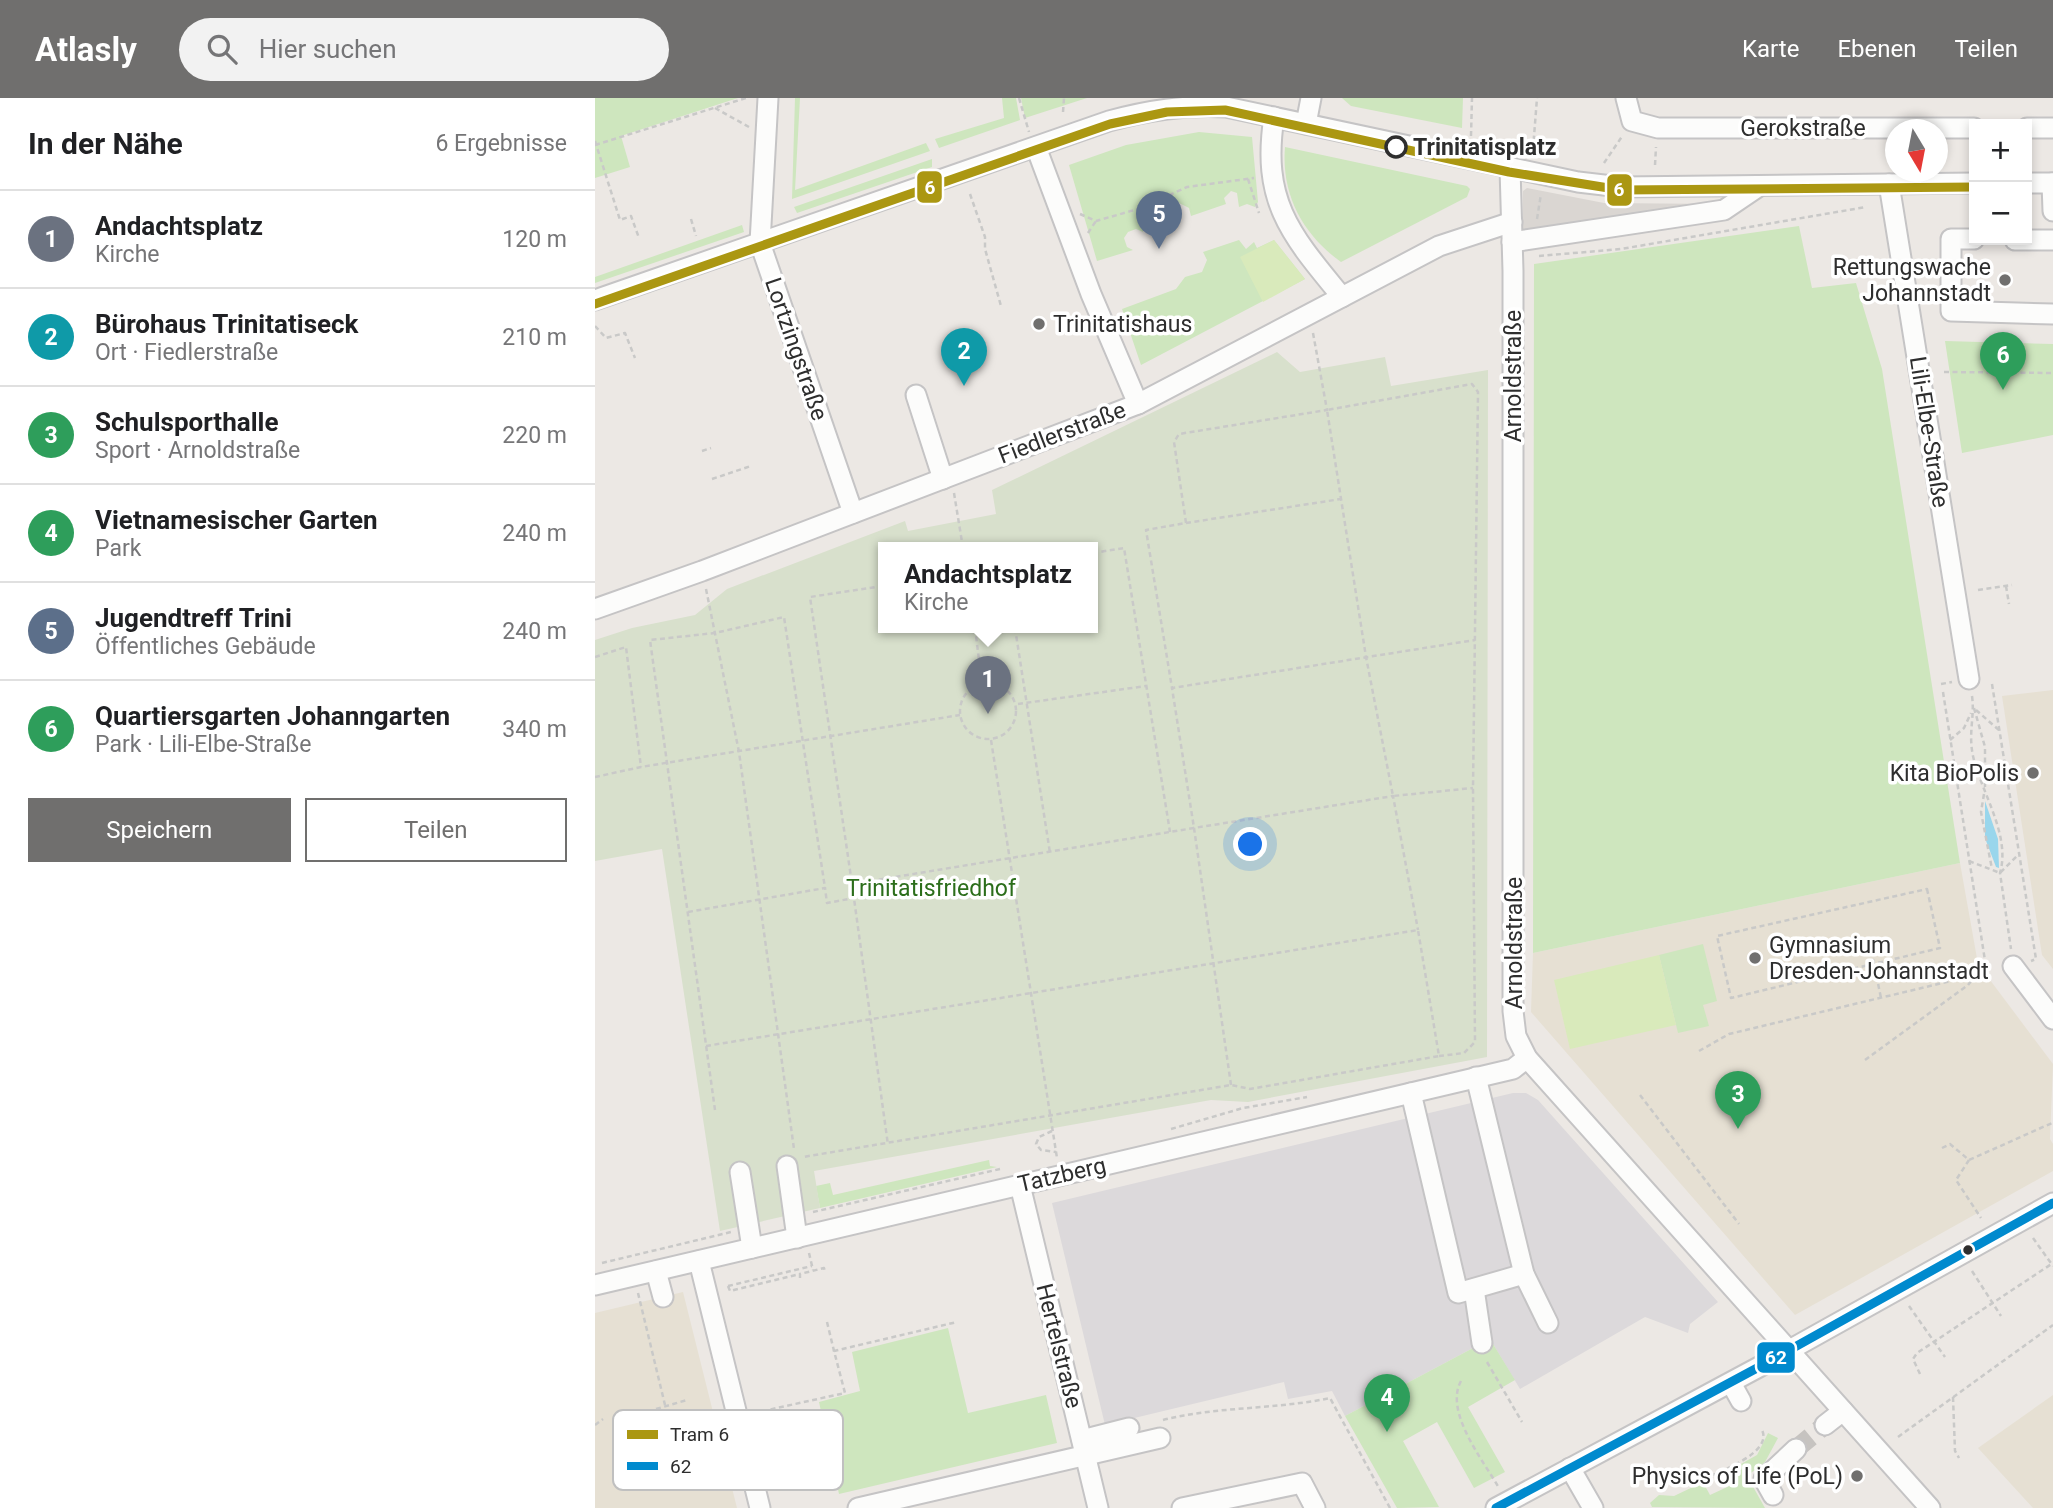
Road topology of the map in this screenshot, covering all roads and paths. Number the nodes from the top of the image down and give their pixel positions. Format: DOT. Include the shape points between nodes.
graph roads {
  1 [pos="746,98"];
  2 [pos="768,98"];
  3 [pos="1019,98"];
  4 [pos="1064,98"];
  5 [pos="1311,98"];
  6 [pos="1472,98"];
  7 [pos="1537,98"];
  8 [pos="1626,98"];
  9 [pos="715,108"];
  10 [pos="1063,112"];
  11 [pos="1274,117"];
  12 [pos="1632,121"];
  13 [pos="1306,124"];
  14 [pos="1026,125"];
  15 [pos="1969,128"];
  16 [pos="2032,128"];
  17 [pos="2053,128"];
  18 [pos="1471,135"];
  19 [pos="765,136"];
  20 [pos="596,143"];
  21 [pos="1036,148"];
  22 [pos="1533,149"];
  23 [pos="1604,163"];
  24 [pos="1510,169"];
  25 [pos="1271,173"];
  26 [pos="1248,179"];
  27 [pos="1969,183"];
  28 [pos="2032,183"];
  29 [pos="2052,183"];
  30 [pos="1889,184"];
  31 [pos="1759,187"];
  32 [pos="1542,191"];
  33 [pos="970,194"];
  34 [pos="1057,202"];
  35 [pos="1866,207"];
  36 [pos="1138,209"];
  37 [pos="2053,211"];
  38 [pos="1259,213"];
  39 [pos="691,219"];
  40 [pos="1512,222"];
  41 [pos="1537,223"];
  42 [pos="1150,224"];
  43 [pos="696,236"];
  44 [pos="639,238"];
  45 [pos="1969,239"];
  46 [pos="2032,240"];
  47 [pos="2053,240"];
  48 [pos="1513,242"];
  49 [pos="760,243"];
  50 [pos="1538,251"];
  51 [pos="1342,296"];
  52 [pos="595,300"];
  53 [pos="1001,306"];
  54 [pos="1310,314"];
  55 [pos="2053,314"];
  56 [pos="595,326"];
  57 [pos="635,358"];
  58 [pos="1944,372"];
  59 [pos="2053,373"];
  60 [pos="916,395"];
  61 [pos="1138,404"];
  62 [pos="1327,410"];
  63 [pos="711,448"];
  64 [pos="702,452"];
  65 [pos="751,466"];
  66 [pos="947,477"];
  67 [pos="712,479"];
  68 [pos="1341,499"];
  69 [pos="853,513"];
  70 [pos="1186,523"];
  71 [pos="962,542"];
  72 [pos="1098,551"];
  73 [pos="702,571"];
  74 [pos="2012,584"];
  75 [pos="2006,586"];
  76 [pos="878,587"];
  77 [pos="1978,590"];
  78 [pos="2009,604"];
  79 [pos="595,608"];
  80 [pos="715,633"];
  81 [pos="976,633"];
  82 [pos="1016,633"];
  83 [pos="1475,640"];
  84 [pos="595,657"];
  85 [pos="1366,657"];
  86 [pos="1969,679"];
  87 [pos="982,684"];
  88 [pos="1992,684"];
  89 [pos="1146,686"];
  90 [pos="1172,688"];
  91 [pos="1943,692"];
  92 [pos="1027,703"];
  93 [pos="1016,704"];
  94 [pos="1974,707"];
  95 [pos="960,715"];
  96 [pos="2000,731"];
  97 [pos="831,735"];
  98 [pos="805,740"];
  99 [pos="991,740"];
  100 [pos="1950,740"];
  101 [pos="739,752"];
  102 [pos="669,763"];
  103 [pos="641,767"];
  104 [pos="595,777"];
  105 [pos="1472,788"];
  106 [pos="1985,791"];
  107 [pos="1393,796"];
  108 [pos="1194,828"];
  109 [pos="1170,832"];
  110 [pos="1050,853"];
  111 [pos="2019,854"];
  112 [pos="1011,860"];
  113 [pos="1969,861"];
  114 [pos="1992,869"];
  115 [pos="2000,873"];
  116 [pos="852,884"];
  117 [pos="825,888"];
  118 [pos="854,898"];
  119 [pos="759,899"];
  120 [pos="688,912"];
  121 [pos="1418,930"];
  122 [pos="2036,959"];
  123 [pos="1873,960"];
  124 [pos="1215,965"];
  125 [pos="2013,965"];
  126 [pos="1986,967"];
  127 [pos="1031,995"];
  128 [pos="1881,998"];
  129 [pos="2053,1019"];
  130 [pos="871,1022"];
  131 [pos="777,1036"];
  132 [pos="706,1046"];
  133 [pos="1699,1051"];
  134 [pos="1439,1056"];
  135 [pos="1527,1058"];
  136 [pos="1865,1060"];
  137 [pos="1476,1077"];
  138 [pos="1231,1086"];
  139 [pos="1411,1093"];
  140 [pos="1640,1096"];
  141 [pos="715,1110"];
  142 [pos="1050,1117"];
  143 [pos="2053,1123"];
  144 [pos="1052,1132"];
  145 [pos="888,1145"];
  146 [pos="1943,1148"];
  147 [pos="1969,1160"];
  148 [pos="787,1166"];
  149 [pos="740,1172"];
  150 [pos="1020,1185"];
  151 [pos="2053,1203"];
  152 [pos="1981,1218"];
  153 [pos="1739,1224"];
  154 [pos="2033,1238"];
  155 [pos="803,1245"];
  156 [pos="752,1248"];
  157 [pos="699,1261"];
  158 [pos="2053,1264"];
  159 [pos="813,1268"];
  160 [pos="656,1271"];
  161 [pos="1972,1271"];
  162 [pos="825,1272"];
  163 [pos="1524,1274"];
  164 [pos="595,1285"];
  165 [pos="1474,1289"];
  166 [pos="637,1292"];
  167 [pos="663,1297"];
  168 [pos="1993,1304"];
  169 [pos="1909,1306"];
  170 [pos="2001,1316"];
  171 [pos="827,1322"];
  172 [pos="957,1322"];
  173 [pos="1548,1323"];
  174 [pos="2053,1325"];
  175 [pos="1935,1342"];
  176 [pos="1482,1343"];
  177 [pos="1788,1350"];
  178 [pos="834,1351"];
  179 [pos="1945,1357"];
  180 [pos="1920,1374"];
  181 [pos="1461,1381"];
  182 [pos="1731,1382"];
  183 [pos="1953,1397"];
  184 [pos="687,1400"];
  185 [pos="1741,1401"];
  186 [pos="665,1405"];
  187 [pos="656,1409"];
  188 [pos="772,1409"];
  189 [pos="736,1410"];
  190 [pos="1843,1410"];
  191 [pos="603,1419"];
  192 [pos="1522,1422"];
  193 [pos="595,1425"];
  194 [pos="1825,1425"];
  195 [pos="1129,1428"];
  196 [pos="1762,1430"];
  197 [pos="1898,1437"];
  198 [pos="1160,1438"];
  199 [pos="1084,1448"];
  200 [pos="1796,1449"];
  201 [pos="1959,1458"];
  202 [pos="1570,1468"];
  203 [pos="1704,1479"];
  204 [pos="756,1490"];
  205 [pos="1773,1495"];
  206 [pos="1501,1505"];
  207 [pos="760,1508"];
  208 [pos="857,1508"];
  209 [pos="1098,1508"];
  210 [pos="1181,1508"];
  211 [pos="1315,1508"];
  212 [pos="1390,1508"];
  213 [pos="1593,1508"];
  214 [pos="1930,1508"];
  1 -- 9 [label="path"];
  2 -- 19 [label="street, Lortzingstraße"];
  3 -- 14 [label="path"];
  4 -- 10 [label="path"];
  5 -- 13 [label="street"];
  6 -- 18 [label="path"];
  7 -- 22 [label="path"];
  8 -- 12 [label="street"];
  9 -- 19 [label="path"];
  9 -- 20 [label="path"];
  11 -- 13 [label="street"];
  11 -- 21 [label="street" via="1188,105 1109,121"];
  11 -- 25 [label="street"];
  12 -- 15 [label="street, Gerokstraße" via="1658,128"];
  12 -- 23 [label="path"];
  13 -- 24 [label="street"];
  16 -- 17 [label="street"];
  19 -- 49 [label="street, Lortzingstraße"];
  20 -- 44 [label="path" via="620,220 631,216"];
  21 -- 34 [label="street"];
  21 -- 49 [label="street"];
  24 -- 31 [label="street" via="1621,187"];
  24 -- 40 [label="street"];
  25 -- 26 [label="path"];
  25 -- 51 [label="street" via="1278,206 1297,242"];
  26 -- 36 [label="path" via="1187,187"];
  26 -- 38 [label="path"];
  27 -- 30 [label="street"];
  28 -- 29 [label="street"];
  29 -- 37 [label="street"];
  30 -- 31 [label="street"];
  30 -- 86 [label="street, Lili-Elbe-Straße"];
  31 -- 48 [label="street" via="1724,210"];
  32 -- 41 [label="path"];
  33 -- 53 [label="path"];
  34 -- 36 [label="path" via="1096,221"];
  34 -- 61 [label="street"];
  35 -- 50 [label="path" via="1621,249 1539,258"];
  36 -- 42 [label="path"];
  39 -- 43 [label="path"];
  40 -- 48 [label="street, Arnoldstraße"];
  40 -- 51 [label="street, Fiedlerstraße" via="1439,246"];
  45 -- 55 [label="street" via="1951,239 1951,311"];
  46 -- 47 [label="street"];
  48 -- 135 [label="street, Arnoldstraße" via="1513,1011 1516,1036"];
  49 -- 52 [label="street"];
  49 -- 69 [label="street, Lortzingstraße"];
  51 -- 54 [label="street, Fiedlerstraße"];
  54 -- 61 [label="street, Fiedlerstraße"];
  54 -- 62 [label="path"];
  56 -- 57 [label="path" via="606,338 625,333"];
  58 -- 59 [label="path"];
  60 -- 66 [label="street"];
  61 -- 66 [label="street, Fiedlerstraße"];
  62 -- 68 [label="path"];
  62 -- 70 [label="path" via="1179,434 1174,442"];
  62 -- 83 [label="path" via="1472,384 1478,392"];
  63 -- 64 [label="path"];
  65 -- 67 [label="path"];
  66 -- 69 [label="street, Fiedlerstraße"];
  66 -- 71 [label="path"];
  68 -- 70 [label="path"];
  68 -- 85 [label="path"];
  69 -- 73 [label="street, Fiedlerstraße"];
  70 -- 90 [label="path" via="1146,530"];
  72 -- 89 [label="path" via="1124,548"];
  73 -- 79 [label="street, Fiedlerstraße"];
  73 -- 80 [label="path"];
  74 -- 75 [label="path"];
  75 -- 77 [label="path"];
  75 -- 78 [label="path"];
  76 -- 97 [label="path" via="810,597"];
  80 -- 98 [label="path" via="784,617"];
  80 -- 101 [label="path"];
  80 -- 102 [label="path" via="650,640"];
  81 -- 87 [label="path"];
  82 -- 92 [label="path"];
  83 -- 85 [label="path"];
  83 -- 105 [label="path"];
  84 -- 103 [label="path" via="626,647"];
  85 -- 90 [label="path"];
  85 -- 107 [label="path"];
  86 -- 94 [label="path"];
  87 -- 93 [label="path" via="1009,691"];
  87 -- 95 [label="path" via="962,701"];
  88 -- 96 [label="path"];
  89 -- 92 [label="path"];
  89 -- 109 [label="path"];
  90 -- 108 [label="path"];
  91 -- 100 [label="path"];
  92 -- 93 [label="path"];
  92 -- 110 [label="path"];
  93 -- 99 [label="path" via="1016,720 1006,734"];
  94 -- 96 [label="path"];
  94 -- 100 [label="path" via="1964,729"];
  94 -- 106 [label="path" via="1985,747"];
  94 -- 106 [label="path" via="1969,730"];
  95 -- 97 [label="path"];
  95 -- 99 [label="path" via="965,728"];
  96 -- 111 [label="path"];
  97 -- 98 [label="path"];
  97 -- 116 [label="path"];
  98 -- 101 [label="path"];
  98 -- 117 [label="path"];
  99 -- 112 [label="path"];
  100 -- 113 [label="path"];
  101 -- 102 [label="path"];
  101 -- 119 [label="path"];
  102 -- 103 [label="path"];
  102 -- 120 [label="path"];
  103 -- 104 [label="path"];
  105 -- 107 [label="path"];
  105 -- 134 [label="path" via="1475,1042 1464,1053"];
  106 -- 114 [label="path" via="1980,812"];
  106 -- 115 [label="path" via="2000,839"];
  107 -- 108 [label="path"];
  107 -- 121 [label="path"];
  108 -- 109 [label="path"];
  108 -- 124 [label="path"];
  109 -- 110 [label="path"];
  110 -- 112 [label="path"];
  111 -- 115 [label="path"];
  111 -- 122 [label="path"];
  112 -- 116 [label="path"];
  112 -- 127 [label="path"];
  113 -- 114 [label="path"];
  113 -- 126 [label="path"];
  114 -- 115 [label="path"];
  115 -- 125 [label="path"];
  116 -- 118 [label="path"];
  117 -- 118 [label="path" via="827,903"];
  117 -- 119 [label="path"];
  118 -- 130 [label="path"];
  119 -- 120 [label="path"];
  119 -- 131 [label="path"];
  120 -- 132 [label="path"];
  121 -- 124 [label="path"];
  121 -- 134 [label="path"];
  123 -- 123 [label="path" via="1940,948 1927,889 1717,936 1731,998"];
  123 -- 128 [label="path"];
  124 -- 127 [label="path"];
  124 -- 138 [label="path"];
  125 -- 129 [label="street"];
  127 -- 130 [label="path"];
  127 -- 142 [label="path"];
  128 -- 133 [label="path" via="1729,1034"];
  128 -- 136 [label="path" via="1976,975"];
  130 -- 131 [label="path"];
  130 -- 145 [label="path"];
  131 -- 132 [label="path"];
  131 -- 145 [label="path" via="795,1158"];
  132 -- 141 [label="path"];
  134 -- 138 [label="path" via="1250,1089"];
  135 -- 137 [label="street, Tatzberg" via="1513,1069"];
  135 -- 177 [label="street, Arnoldstraße"];
  137 -- 139 [label="street, Tatzberg"];
  137 -- 163 [label="street"];
  138 -- 142 [label="path"];
  139 -- 150 [label="street, Tatzberg"];
  139 -- 165 [label="street" via="1458,1293"];
  140 -- 153 [label="path"];
  142 -- 144 [label="path"];
  142 -- 145 [label="path"];
  143 -- 147 [label="path"];
  144 -- 144 [label="path" via="1057,1154 1036,1144 1039,1137"];
  146 -- 147 [label="path" via="1950,1144"];
  147 -- 152 [label="path" via="1955,1180"];
  148 -- 155 [label="street"];
  149 -- 156 [label="street"];
  150 -- 155 [label="street, Tatzberg"];
  150 -- 199 [label="street, Hertelstraße"];
  151 -- 177 [label="street"];
  154 -- 158 [label="path"];
  155 -- 156 [label="street, Tatzberg"];
  155 -- 159 [label="path"];
  156 -- 157 [label="street, Tatzberg"];
  157 -- 160 [label="street, Tatzberg"];
  157 -- 189 [label="street"];
  158 -- 168 [label="path"];
  159 -- 159 [label="path" via="728,1286 730,1291 800,1276"];
  159 -- 162 [label="path"];
  160 -- 164 [label="street, Tatzberg"];
  160 -- 167 [label="street"];
  161 -- 168 [label="path"];
  163 -- 165 [label="street"];
  163 -- 173 [label="street"];
  165 -- 176 [label="street"];
  166 -- 186 [label="path"];
  168 -- 170 [label="path"];
  168 -- 175 [label="path"];
  169 -- 175 [label="path"];
  171 -- 178 [label="path"];
  172 -- 178 [label="path"];
  174 -- 183 [label="path"];
  175 -- 179 [label="path"];
  175 -- 180 [label="path" via="1913,1359"];
  176 -- 192 [label="path" via="1486,1360"];
  177 -- 182 [label="street"];
  177 -- 190 [label="street, Arnoldstraße"];
  178 -- 188 [label="path" via="845,1393"];
  181 -- 206 [label="path" via="1455,1397 1458,1414"];
  182 -- 185 [label="street"];
  182 -- 202 [label="street"];
  183 -- 197 [label="path"];
  183 -- 201 [label="path"];
  184 -- 186 [label="path"];
  186 -- 187 [label="path"];
  190 -- 194 [label="street"];
  190 -- 214 [label="street, Arnoldstraße"];
  191 -- 193 [label="path"];
  195 -- 199 [label="street"];
  195 -- 212 [label="path" via="1189,1413 1290,1406 1330,1398"];
  196 -- 203 [label="path" via="1763,1443 1756,1453"];
  198 -- 199 [label="street"];
  199 -- 208 [label="street" via="1058,1462"];
  199 -- 209 [label="street, Hertelstraße"];
  200 -- 205 [label="street" via="1764,1479"];
  202 -- 206 [label="street"];
  202 -- 213 [label="street"];
  204 -- 207 [label="street"];
  210 -- 211 [label="street" via="1302,1483"];
}
